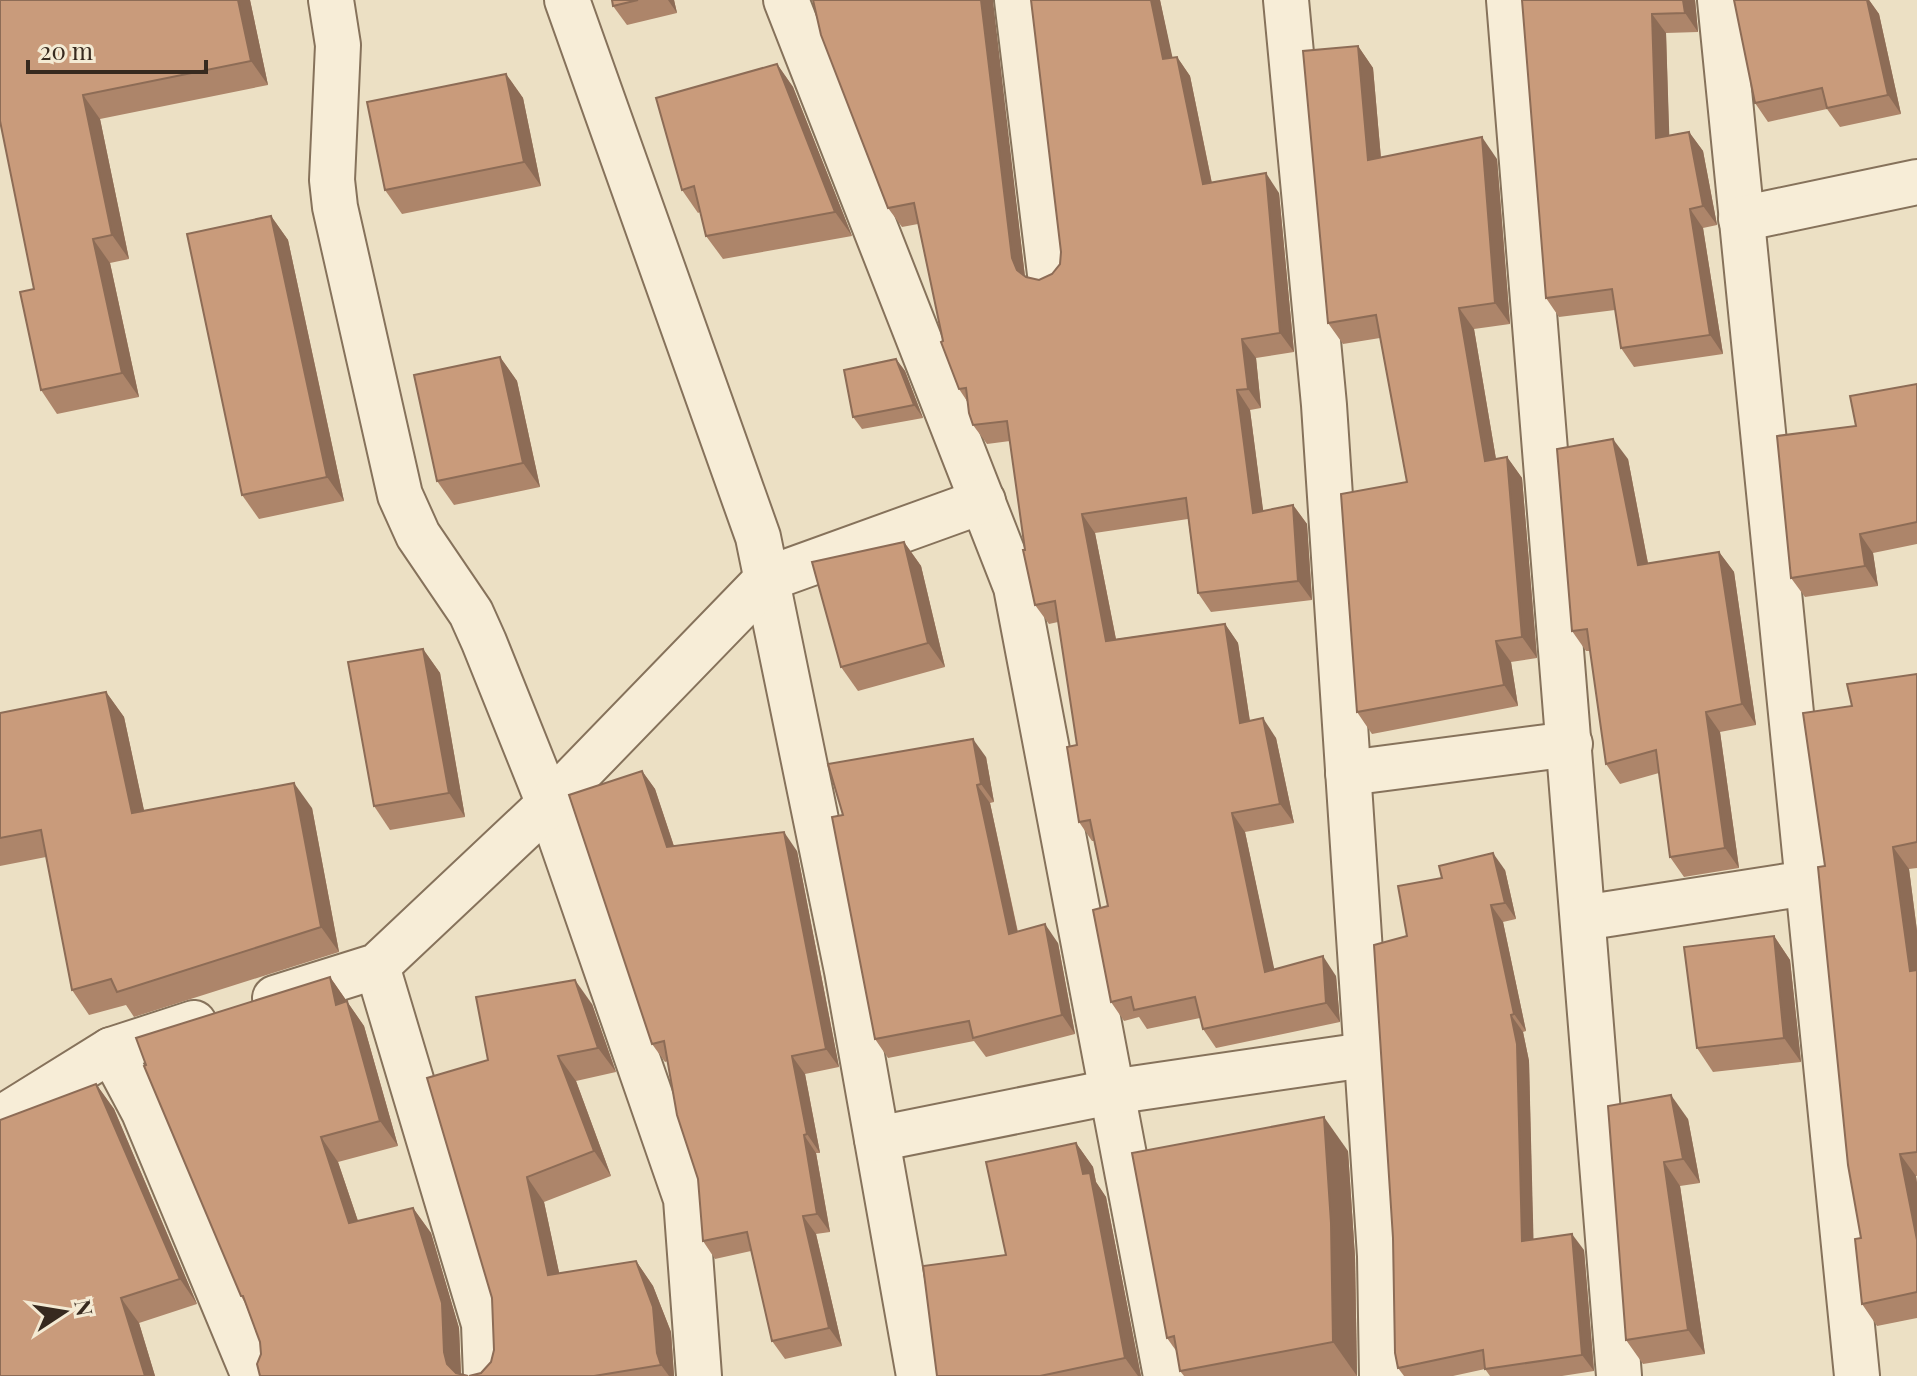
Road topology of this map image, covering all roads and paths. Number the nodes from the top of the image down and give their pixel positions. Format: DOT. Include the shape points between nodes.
graph roads {
  1 [pos="331,0"];
  2 [pos="567,0"];
  3 [pos="786,0"];
  4 [pos="1017,0"];
  5 [pos="1286,0"];
  6 [pos="1509,0"];
  7 [pos="1720,0"];
  8 [pos="1917,182"];
  9 [pos="1741,219"];
  10 [pos="1050,274"];
  11 [pos="983,501"];
  12 [pos="767,579"];
  13 [pos="1570,744"];
  14 [pos="1348,773"];
  15 [pos="549,804"];
  16 [pos="1807,883"];
  17 [pos="1583,918"];
  18 [pos="377,966"];
  19 [pos="111,1050"];
  20 [pos="1365,1055"];
  21 [pos="1111,1092"];
  22 [pos="2,1108"];
  23 [pos="877,1139"];
  24 [pos="254,1376"];
  25 [pos="486,1376"];
  26 [pos="699,1376"];
  27 [pos="919,1376"];
  28 [pos="1166,1376"];
  29 [pos="1382,1376"];
  30 [pos="1619,1376"];
  31 [pos="1857,1376"];
  1 -- 15 [label="street" via="338,45 335,207 400,495 418,535 471,613"];
  2 -- 12 [label="street" via="758,537"];
  3 -- 11 [label="street"];
  4 -- 10 [label="street"];
  5 -- 14 [label="street" via="1324,405"];
  6 -- 13 [label="street"];
  7 -- 9 [label="street"];
  8 -- 9 [label="street"];
  9 -- 16 [label="street"];
  11 -- 12 [label="street"];
  11 -- 21 [label="street" via="1016,587"];
  12 -- 15 [label="street"];
  12 -- 23 [label="street"];
  13 -- 14 [label="street"];
  13 -- 17 [label="street"];
  14 -- 20 [label="street"];
  15 -- 18 [label="street"];
  15 -- 26 [label="street" via="686,1199"];
  16 -- 17 [label="street"];
  16 -- 31 [label="street"];
  17 -- 30 [label="street"];
  18 -- 19 [label="street"];
  18 -- 25 [label="street" via="484,1324"];
  19 -- 22 [label="street"];
  19 -- 24 [label="street" via="144,1112"];
  20 -- 21 [label="street"];
  20 -- 29 [label="street" via="1380,1256"];
  21 -- 23 [label="street"];
  21 -- 28 [label="street"];
  23 -- 27 [label="street"];
}
